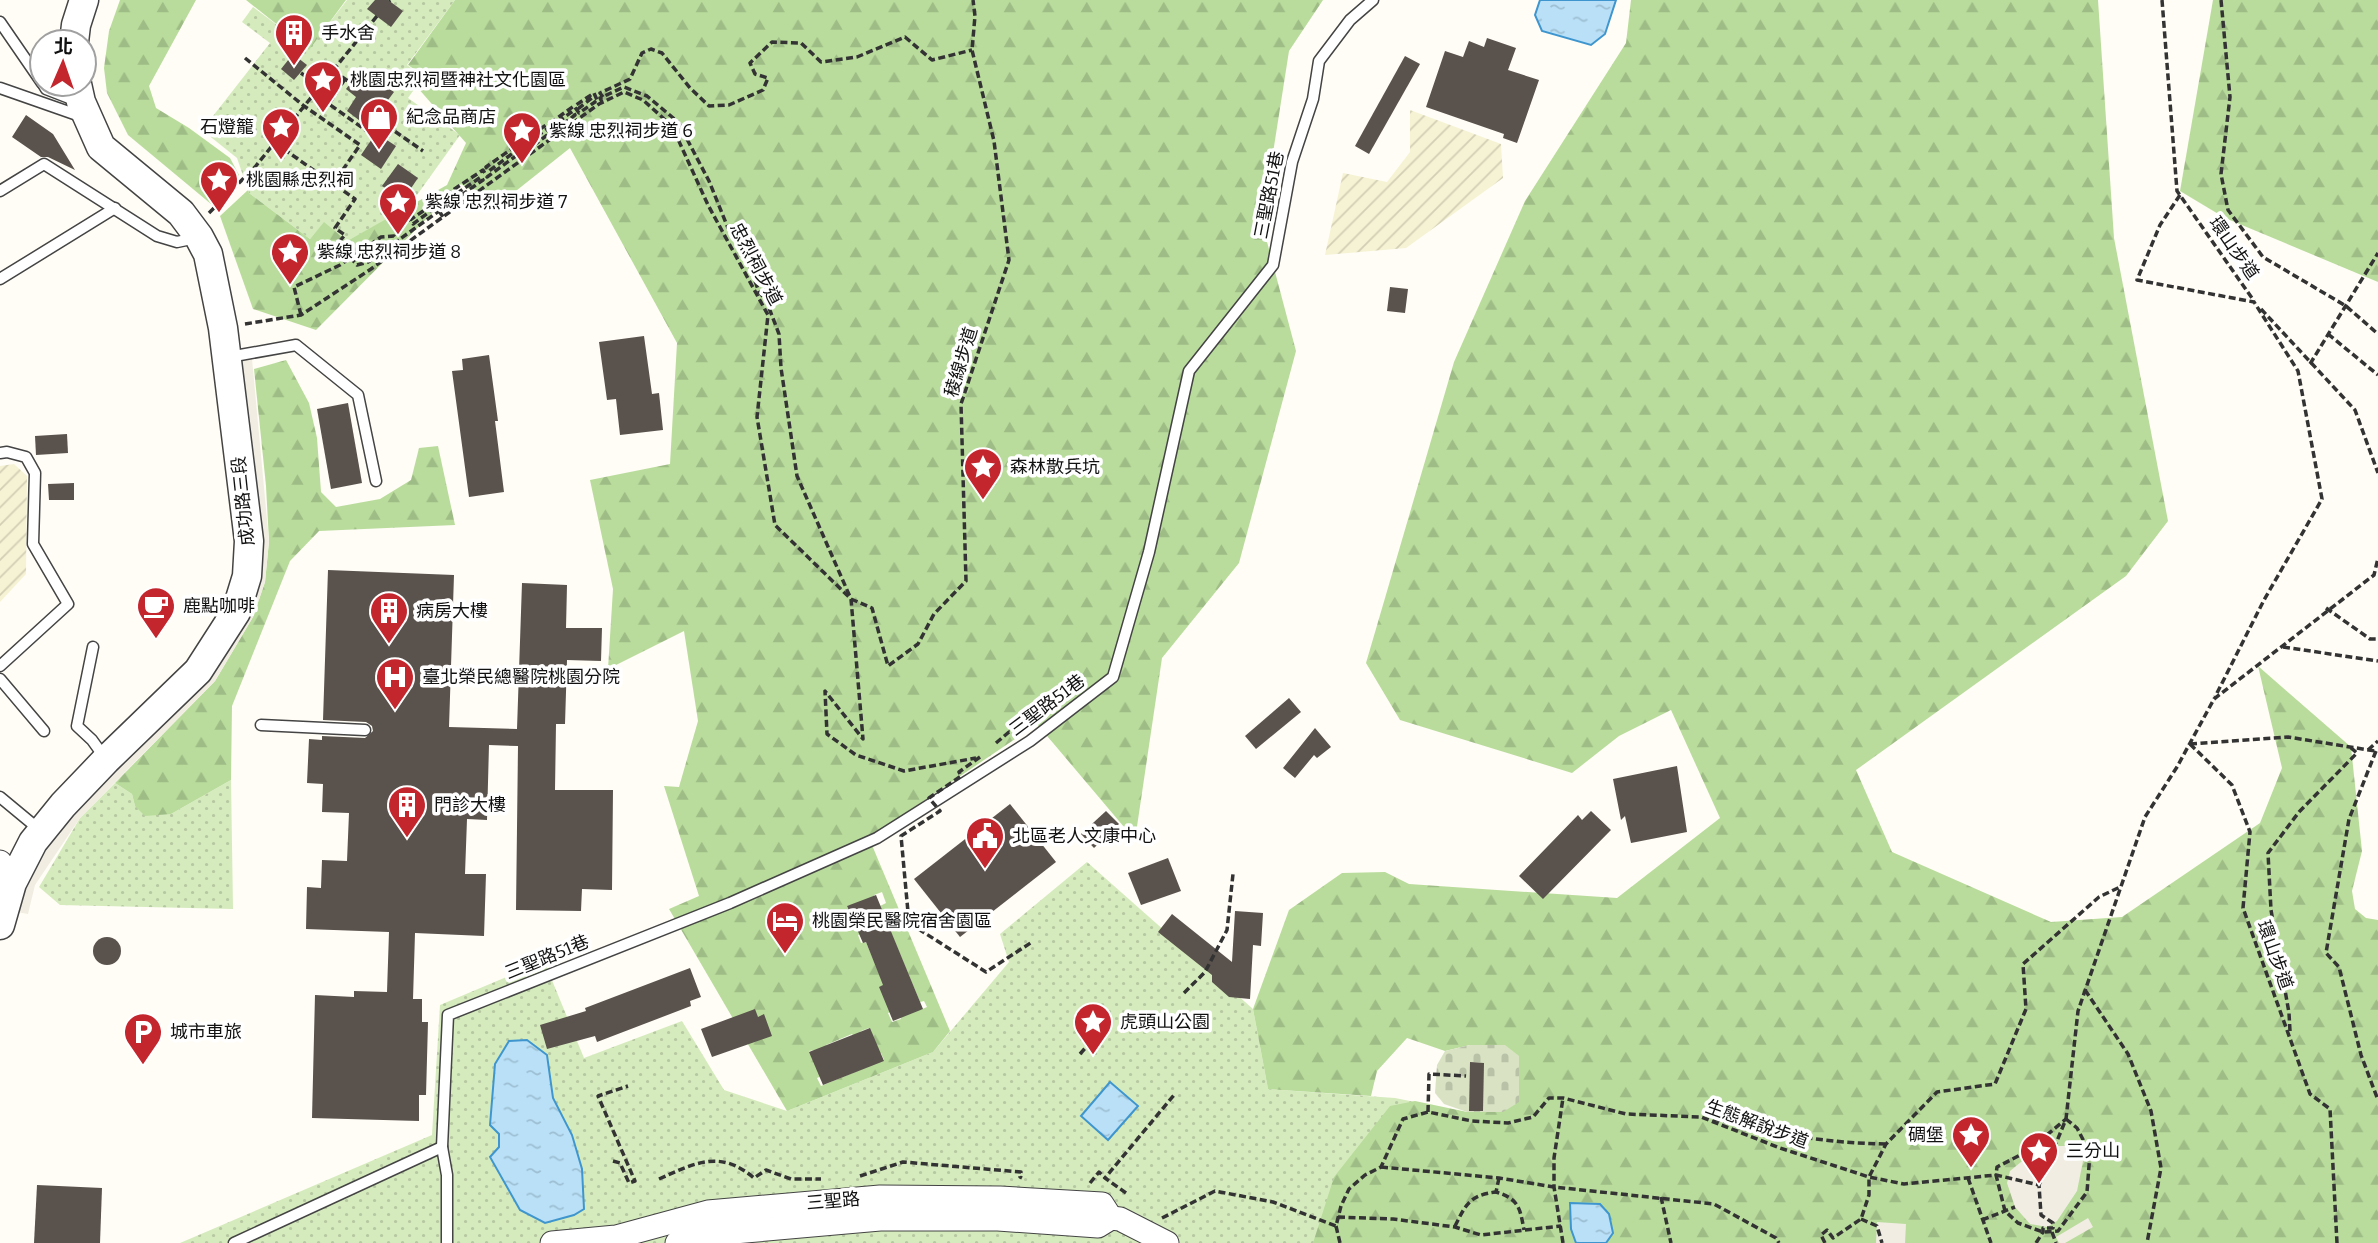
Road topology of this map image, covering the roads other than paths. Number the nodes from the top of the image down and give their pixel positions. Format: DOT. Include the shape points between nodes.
graph roads {
  1 [pos="84,0"];
  2 [pos="1374,0"];
  3 [pos="0,22"];
  4 [pos="76,28"];
  5 [pos="28,63"];
  6 [pos="0,88"];
  7 [pos="82,102"];
  8 [pos="0,191"];
  9 [pos="115,208"];
  10 [pos="204,225"];
  11 [pos="0,279"];
  12 [pos="226,358"];
  13 [pos="0,453"];
  14 [pos="376,481"];
  15 [pos="93,647"];
  16 [pos="0,666"];
  17 [pos="0,679"];
  18 [pos="261,725"];
  19 [pos="365,730"];
  20 [pos="44,732"];
  21 [pos="106,760"];
  22 [pos="0,797"];
  23 [pos="41,831"];
  24 [pos="4,875"];
  25 [pos="0,925"];
  26 [pos="442,1147"];
  27 [pos="1111,1218"];
  28 [pos="234,1243"];
  29 [pos="447,1243"];
  30 [pos="552,1243"];
  31 [pos="677,1243"];
  32 [pos="1167,1243"];
  1 -- 4 [label="street"];
  2 -- 26 [label="lane, 三聖路51巷" via="1350,20 1319,61 1313,99 1292,162 1273,265 1189,371 1149,552 1113,677 1030,741 877,838 730,903 448,1015"];
  3 -- 5 [label="lane"];
  6 -- 7 [label="lane"];
  7 -- 10 [label="street, 成功路三段" via="101,147 181,213"];
  8 -- 9 [label="lane" via="44,163"];
  9 -- 10 [label="lane" via="157,236 177,242"];
  9 -- 11 [label="lane"];
  10 -- 12 [label="street, 成功路三段"];
  12 -- 14 [label="lane" via="296,345 358,395"];
  12 -- 21 [label="street, 成功路三段" via="249,541 247,576 236,612 198,671"];
  13 -- 16 [label="lane" via="26,457 36,473 33,544 68,604"];
  15 -- 21 [label="lane" via="77,726"];
  17 -- 20 [label="lane"];
  18 -- 19 [label="lane"];
  21 -- 23 [label="street, 成功路三段"];
  22 -- 23 [label="lane"];
  23 -- 24 [label="street, 成功路三段"];
  24 -- 25 [label="street, 成功路三段"];
  26 -- 28 [label="lane"];
  26 -- 29 [label="lane, 三聖路51巷" via="447,1175"];
  27 -- 30 [label="street, 三聖路" via="1102,1204 880,1197 708,1212 616,1237"];
  27 -- 31 [label="street, 三聖路" via="1098,1226 998,1219 880,1219 712,1234"];
  27 -- 32 [label="street, 三聖路"];
}
